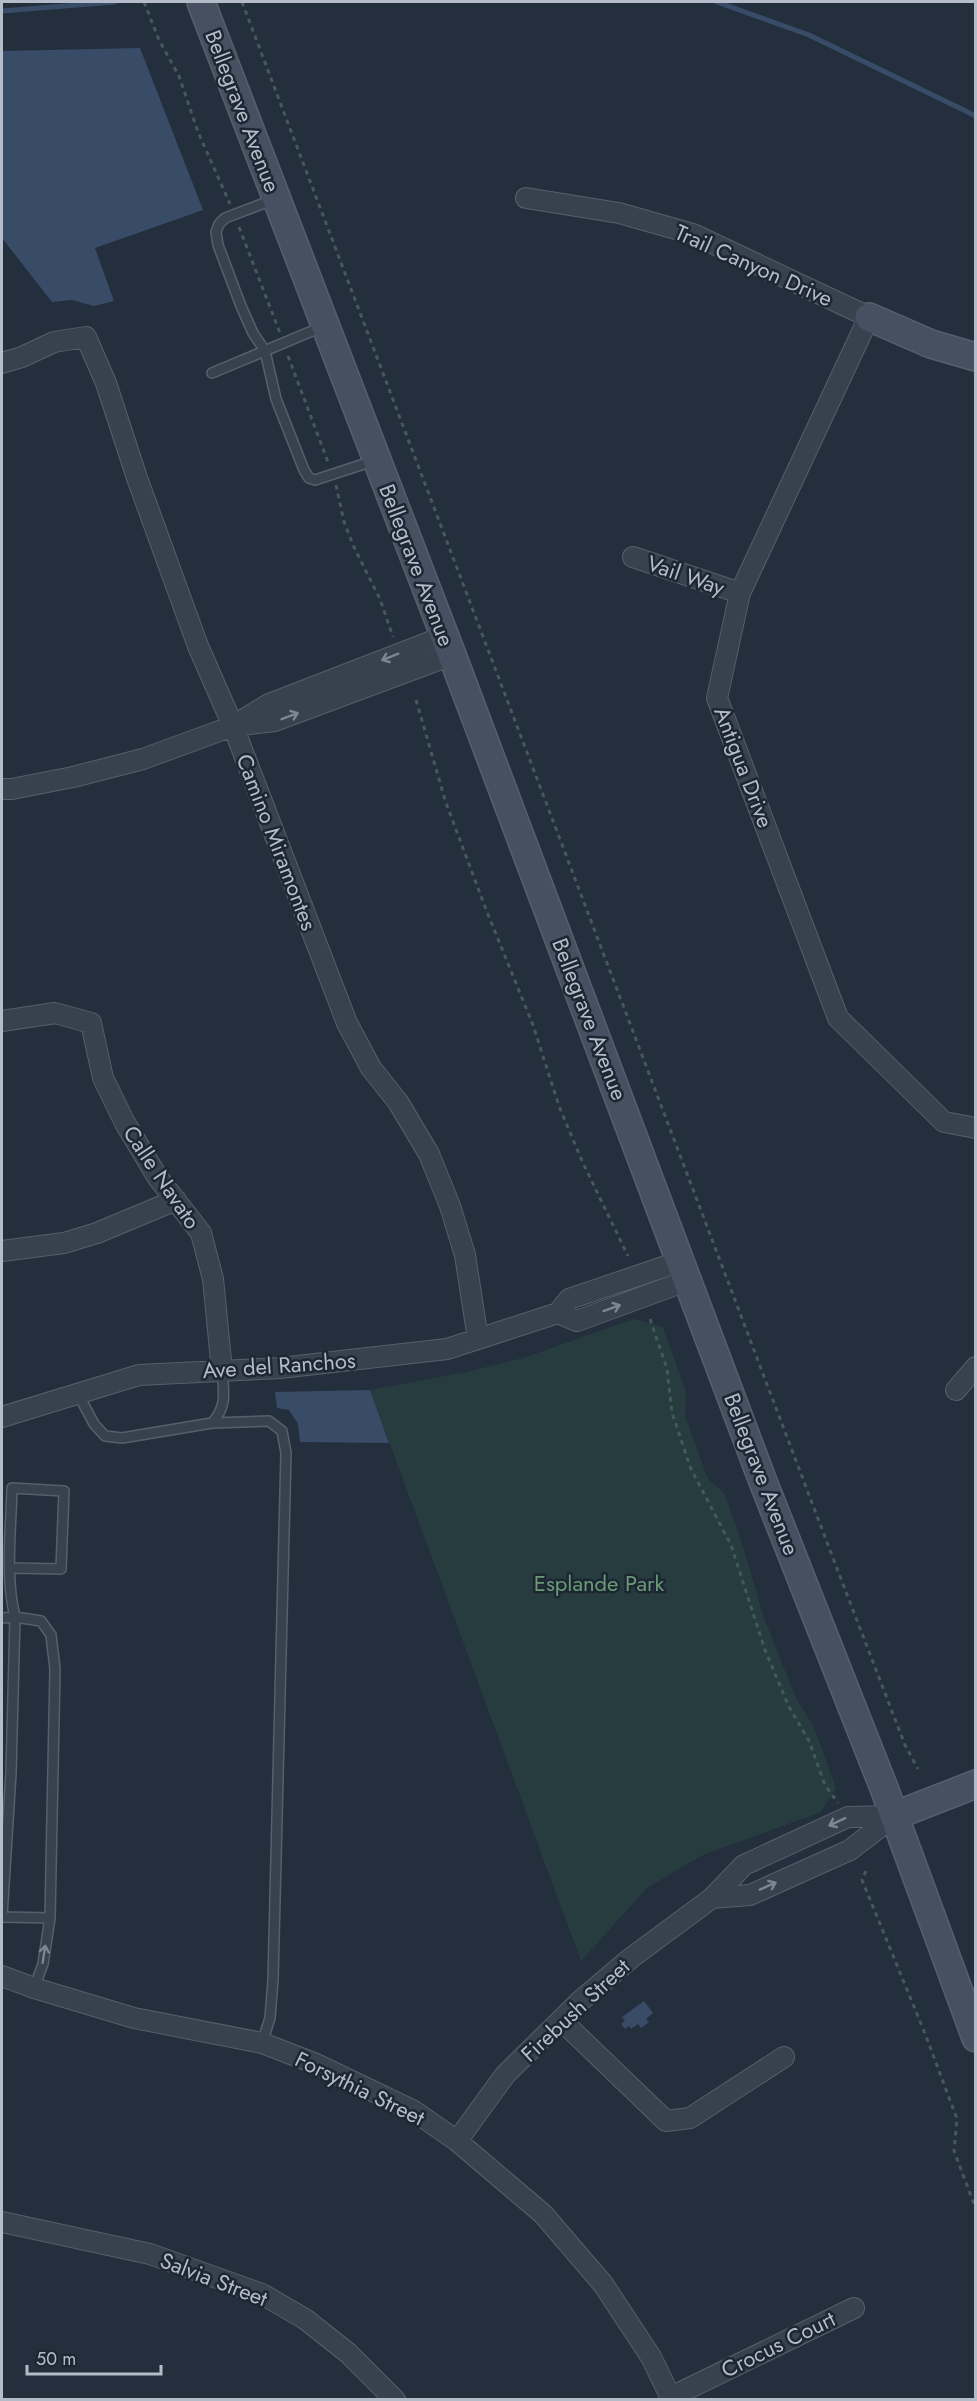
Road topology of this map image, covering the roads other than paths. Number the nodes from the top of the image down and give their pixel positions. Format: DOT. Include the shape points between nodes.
graph roads {
  1 [pos="201,2"];
  2 [pos="526,198"];
  3 [pos="276,199"];
  4 [pos="869,317"];
  5 [pos="324,326"];
  6 [pos="265,351"];
  7 [pos="975,357"];
  8 [pos="2,363"];
  9 [pos="212,373"];
  10 [pos="376,460"];
  11 [pos="633,557"];
  12 [pos="740,593"];
  13 [pos="448,646"];
  14 [pos="233,726"];
  15 [pos="2,789"];
  16 [pos="2,1021"];
  17 [pos="975,1128"];
  18 [pos="177,1200"];
  19 [pos="2,1251"];
  20 [pos="685,1271"];
  21 [pos="478,1339"];
  22 [pos="975,1367"];
  23 [pos="222,1371"];
  24 [pos="956,1390"];
  25 [pos="77,1392"];
  26 [pos="2,1417"];
  27 [pos="212,1423"];
  28 [pos="11,1568"];
  29 [pos="15,1617"];
  30 [pos="2,1618"];
  31 [pos="975,1784"];
  32 [pos="894,1816"];
  33 [pos="712,1898"];
  34 [pos="50,1918"];
  35 [pos="2,1976"];
  36 [pos="34,1988"];
  37 [pos="561,2020"];
  38 [pos="975,2038"];
  39 [pos="262,2043"];
  40 [pos="784,2057"];
  41 [pos="457,2141"];
  42 [pos="2,2222"];
  43 [pos="854,2308"];
  44 [pos="671,2398"];
  45 [pos="395,2400"];
  1 -- 3 [label="main road, Bellegrave Avenue"];
  2 -- 4 [label="street, Trail Canyon Drive" via="620,213 693,234"];
  3 -- 5 [label="main road, Bellegrave Avenue"];
  3 -- 6 [label="lane" via="234,215 219,224 216,231 241,306"];
  4 -- 7 [label="main road, Trail Canyon Drive" via="931,344"];
  4 -- 12 [label="street, Antigua Drive"];
  5 -- 6 [label="lane"];
  5 -- 10 [label="main road, Bellegrave Avenue"];
  6 -- 9 [label="lane"];
  6 -- 10 [label="lane" via="276,399 309,478 315,480"];
  8 -- 14 [label="street, Camino Miramontes" via="54,342 86,336 198,646"];
  10 -- 13 [label="main road, Bellegrave Avenue"];
  11 -- 12 [label="street, Vail Way"];
  12 -- 17 [label="street, Antigua Drive" via="717,698 838,1018 944,1122"];
  13 -- 14 [label="street" via="269,704"];
  13 -- 20 [label="main road, Bellegrave Avenue"];
  14 -- 15 [label="street" via="143,759 73,777"];
  14 -- 21 [label="street, Camino Miramontes" via="346,1023 429,1154 450,1206 465,1255"];
  16 -- 18 [label="street, Calle Navato" via="55,1014 92,1023 103,1078 125,1124 158,1178"];
  18 -- 19 [label="street" via="64,1243"];
  18 -- 23 [label="street, Calle Navato" via="201,1233 213,1279"];
  20 -- 21 [label="street, Ave del Ranchos" via="577,1321 558,1313"];
  20 -- 32 [label="main road, Bellegrave Avenue"];
  21 -- 23 [label="street, Ave del Ranchos" via="447,1349"];
  22 -- 24 [label="street"];
  23 -- 25 [label="street, Ave del Ranchos" via="139,1375"];
  23 -- 27 [label="lane" via="225,1399"];
  25 -- 26 [label="street, Ave del Ranchos"];
  25 -- 27 [label="lane" via="105,1436 122,1438"];
  27 -- 39 [label="lane" via="269,1421 282,1431 286,1452 273,1980 270,2018"];
  28 -- 28 [label="lane" via="12,1488 64,1491 62,1569"];
  28 -- 29 [label="lane"];
  29 -- 30 [label="lane"];
  29 -- 34 [label="lane" via="41,1621 51,1635 55,1669"];
  29 -- 34 [label="lane" via="2,1917"];
  31 -- 32 [label="main road"];
  33 -- 32 [label="street, one-way" via="750,1894 850,1850"];
  32 -- 33 [label="street, Firebush Street, one-way" via="848,1816 744,1864"];
  32 -- 38 [label="main road, Bellegrave Avenue"];
  33 -- 37 [label="street, Firebush Street" via="631,1958"];
  36 -- 34 [label="lane, one-way" via="43,1964"];
  35 -- 36 [label="street, Forsythia Street"];
  36 -- 39 [label="street, Forsythia Street" via="134,2018"];
  37 -- 40 [label="street" via="666,2121 690,2118"];
  37 -- 41 [label="street, Firebush Street" via="505,2075"];
  39 -- 41 [label="street, Forsythia Street" via="404,2106"];
  41 -- 44 [label="street, Forsythia Street" via="543,2214 603,2284 651,2356"];
  42 -- 45 [label="street, Salvia Street" via="150,2254 262,2294 305,2319 339,2346"];
  43 -- 44 [label="street, Crocus Court"];
}
